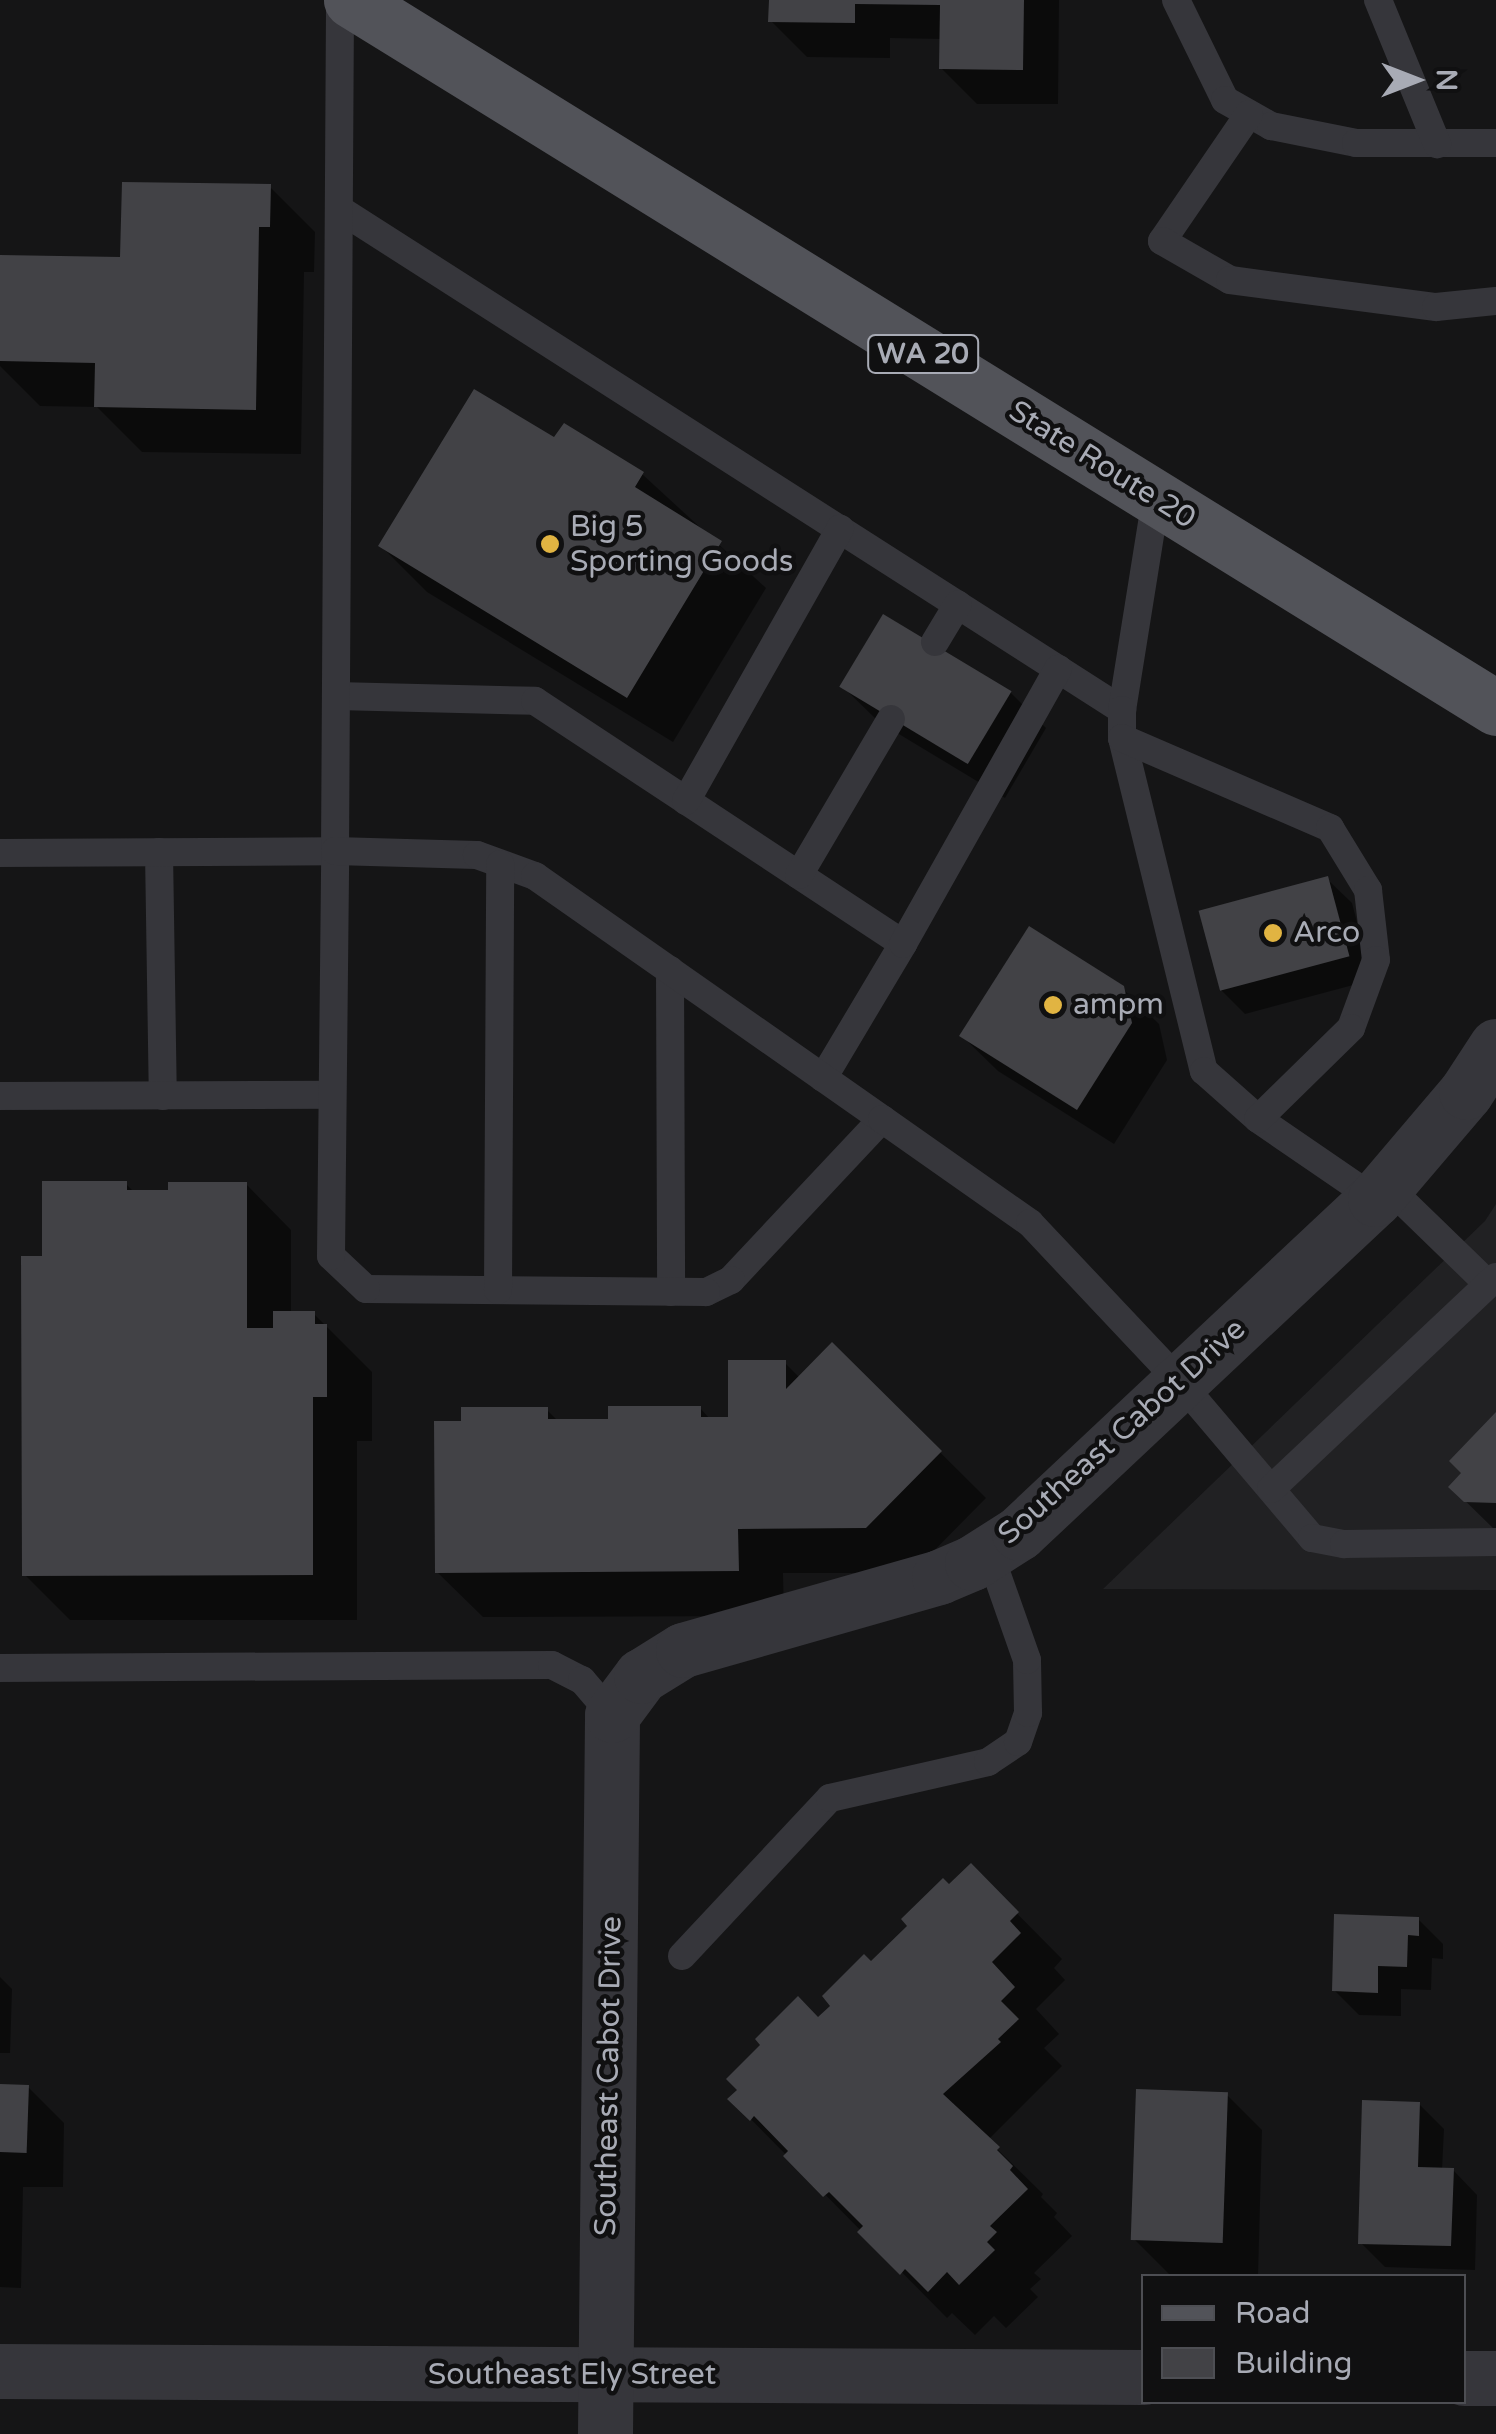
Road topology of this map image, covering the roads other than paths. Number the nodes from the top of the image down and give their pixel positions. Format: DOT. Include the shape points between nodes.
graph roads {
  1 [pos="340,0"];
  2 [pos="351,0"];
  3 [pos="1176,0"];
  4 [pos="1378,0"];
  5 [pos="1249,114"];
  6 [pos="1496,143"];
  7 [pos="1438,144"];
  8 [pos="338,208"];
  9 [pos="1496,301"];
  10 [pos="1156,498"];
  11 [pos="840,529"];
  12 [pos="958,604"];
  13 [pos="935,642"];
  14 [pos="1058,669"];
  15 [pos="336,696"];
  16 [pos="1496,708"];
  17 [pos="890,718"];
  18 [pos="1122,724"];
  19 [pos="686,801"];
  20 [pos="335,851"];
  21 [pos="159,852"];
  22 [pos="0,853"];
  23 [pos="500,864"];
  24 [pos="798,875"];
  25 [pos="904,944"];
  26 [pos="670,970"];
  27 [pos="1496,1046"];
  28 [pos="822,1078"];
  29 [pos="332,1095"];
  30 [pos="0,1096"];
  31 [pos="163,1096"];
  32 [pos="882,1119"];
  33 [pos="1258,1119"];
  34 [pos="1381,1192"];
  35 [pos="1492,1281"];
  36 [pos="498,1290"];
  37 [pos="671,1292"];
  38 [pos="1180,1381"];
  39 [pos="1272,1489"];
  40 [pos="1496,1542"];
  41 [pos="990,1552"];
  42 [pos="0,1668"];
  43 [pos="612,1715"];
  44 [pos="682,1956"];
  45 [pos="0,2370"];
  46 [pos="606,2376"];
  47 [pos="1141,2377"];
  48 [pos="1466,2378"];
  49 [pos="1496,2378"];
  50 [pos="605,2434"];
  1 -- 8 [label="lane"];
  2 -- 10 [label="main road, State Route 20 / WA 20"];
  3 -- 5 [label="lane" via="1225,100"];
  4 -- 7 [label="lane"];
  5 -- 7 [label="lane" via="1270,126 1356,142"];
  5 -- 9 [label="lane" via="1162,241 1230,280 1436,307"];
  6 -- 7 [label="lane"];
  8 -- 11 [label="lane"];
  8 -- 15 [label="lane"];
  10 -- 16 [label="main road, State Route 20 / WA 20"];
  10 -- 18 [label="lane"];
  11 -- 12 [label="lane"];
  11 -- 19 [label="lane"];
  12 -- 13 [label="lane"];
  12 -- 14 [label="lane"];
  14 -- 18 [label="lane"];
  14 -- 25 [label="lane"];
  15 -- 19 [label="lane" via="536,702"];
  15 -- 20 [label="lane"];
  17 -- 24 [label="lane"];
  18 -- 33 [label="lane" via="1204,1071"];
  18 -- 33 [label="lane" via="1330,828 1368,890 1376,960 1352,1028"];
  19 -- 24 [label="lane"];
  20 -- 21 [label="lane"];
  20 -- 23 [label="lane" via="477,855"];
  20 -- 29 [label="lane"];
  21 -- 22 [label="lane"];
  21 -- 31 [label="lane"];
  23 -- 26 [label="lane" via="534,876"];
  23 -- 36 [label="lane"];
  24 -- 25 [label="lane"];
  25 -- 28 [label="lane"];
  26 -- 28 [label="lane"];
  26 -- 37 [label="lane"];
  27 -- 34 [label="street, Southeast Cabot Drive"];
  28 -- 32 [label="lane"];
  29 -- 31 [label="lane"];
  29 -- 36 [label="lane" via="331,1256 366,1289"];
  30 -- 31 [label="lane"];
  32 -- 37 [label="lane" via="732,1280 706,1292"];
  32 -- 38 [label="lane" via="1030,1223"];
  33 -- 34 [label="lane"];
  34 -- 35 [label="lane"];
  34 -- 38 [label="street, Southeast Cabot Drive"];
  35 -- 39 [label="lane"];
  36 -- 37 [label="lane"];
  38 -- 39 [label="lane"];
  38 -- 41 [label="street, Southeast Cabot Drive" via="1019,1533"];
  39 -- 40 [label="lane" via="1312,1538 1344,1544"];
  41 -- 43 [label="street, Southeast Cabot Drive" via="939,1577 683,1650 641,1676"];
  41 -- 44 [label="lane" via="1027,1660 1028,1714 1018,1742 988,1762 830,1798"];
  42 -- 43 [label="lane" via="552,1665 582,1680"];
  43 -- 46 [label="street, Southeast Cabot Drive"];
  45 -- 46 [label="street, Southeast Ely Street"];
  46 -- 47 [label="street, Southeast Ely Street"];
  46 -- 50 [label="street, Southeast Cabot Drive"];
  48 -- 49 [label="street"];
}
